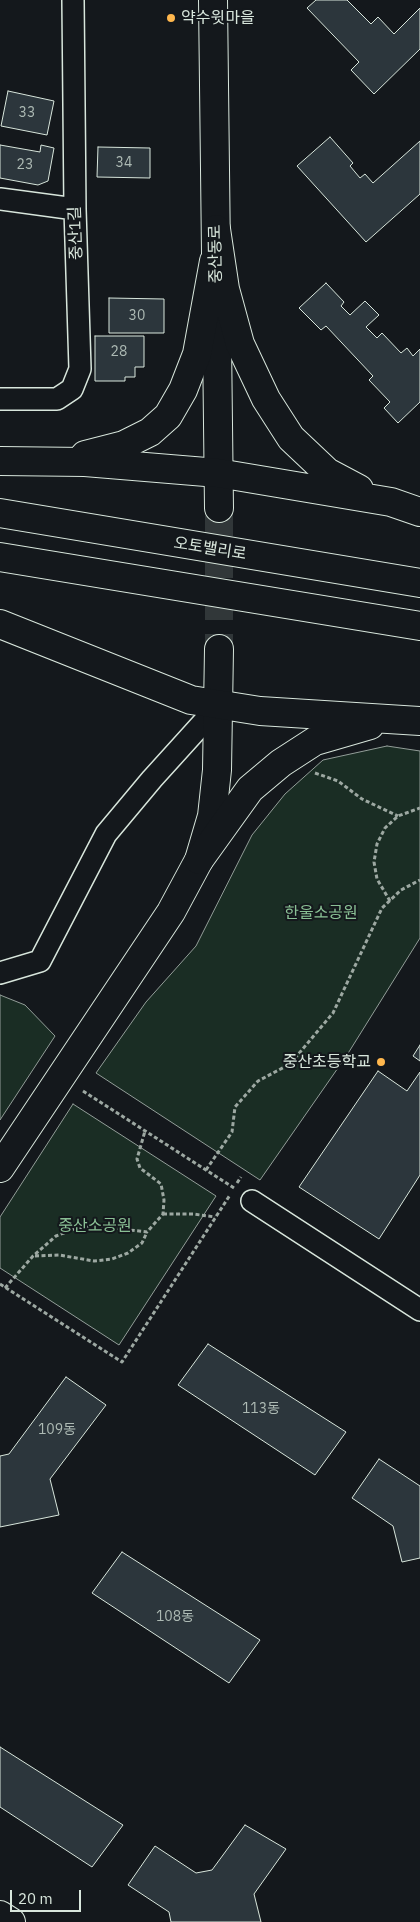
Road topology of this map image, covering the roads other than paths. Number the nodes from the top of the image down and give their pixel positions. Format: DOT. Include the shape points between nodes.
graph roads {
  1 [pos="74,0"];
  2 [pos="213,0"];
  3 [pos="0,199"];
  4 [pos="75,209"];
  5 [pos="216,239"];
  6 [pos="0,399"];
  7 [pos="0,461"];
  8 [pos="59,461"];
  9 [pos="218,474"];
  10 [pos="391,502"];
  11 [pos="218,508"];
  12 [pos="420,512"];
  13 [pos="0,513"];
  14 [pos="0,557"];
  15 [pos="420,584"];
  16 [pos="0,624"];
  17 [pos="420,626"];
  18 [pos="219,649"];
  19 [pos="219,705"];
  20 [pos="414,721"];
  21 [pos="199,860"];
  22 [pos="0,973"];
  23 [pos="0,1168"];
  24 [pos="252,1201"];
  25 [pos="420,1310"];
  26 [pos="0,1915"];
  27 [pos="11,1922"];
  1 -- 4 [label="street, 중산1길"];
  2 -- 5 [label="main road, 중산동로"];
  3 -- 4 [label="street"];
  4 -- 6 [label="street, 중산1길" via="80,369 72,389 57,399"];
  5 -- 8 [label="main road" via="197,354 183,390 168,416 150,432 124,445"];
  5 -- 9 [label="main road, 중산동로"];
  5 -- 10 [label="main road" via="240,344 266,399 291,438 327,472 353,487"];
  7 -- 8 [label="main road"];
  8 -- 9 [label="main road"];
  9 -- 10 [label="main road"];
  9 -- 11 [label="main road, 중산동로"];
  10 -- 12 [label="main road"];
  13 -- 15 [label="main road, 오토밸리로"];
  14 -- 17 [label="main road"];
  16 -- 19 [label="main road" via="190,700"];
  18 -- 19 [label="main road"];
  19 -- 20 [label="main road" via="260,711"];
  19 -- 21 [label="main road" via="212,816"];
  19 -- 22 [label="street" via="106,834 40,961"];
  20 -- 21 [label="main road" via="373,724 315,741 250,789"];
  21 -- 23 [label="main road" via="170,912"];
  24 -- 25 [label="street"];
  26 -- 27 [label="main road"];
}
